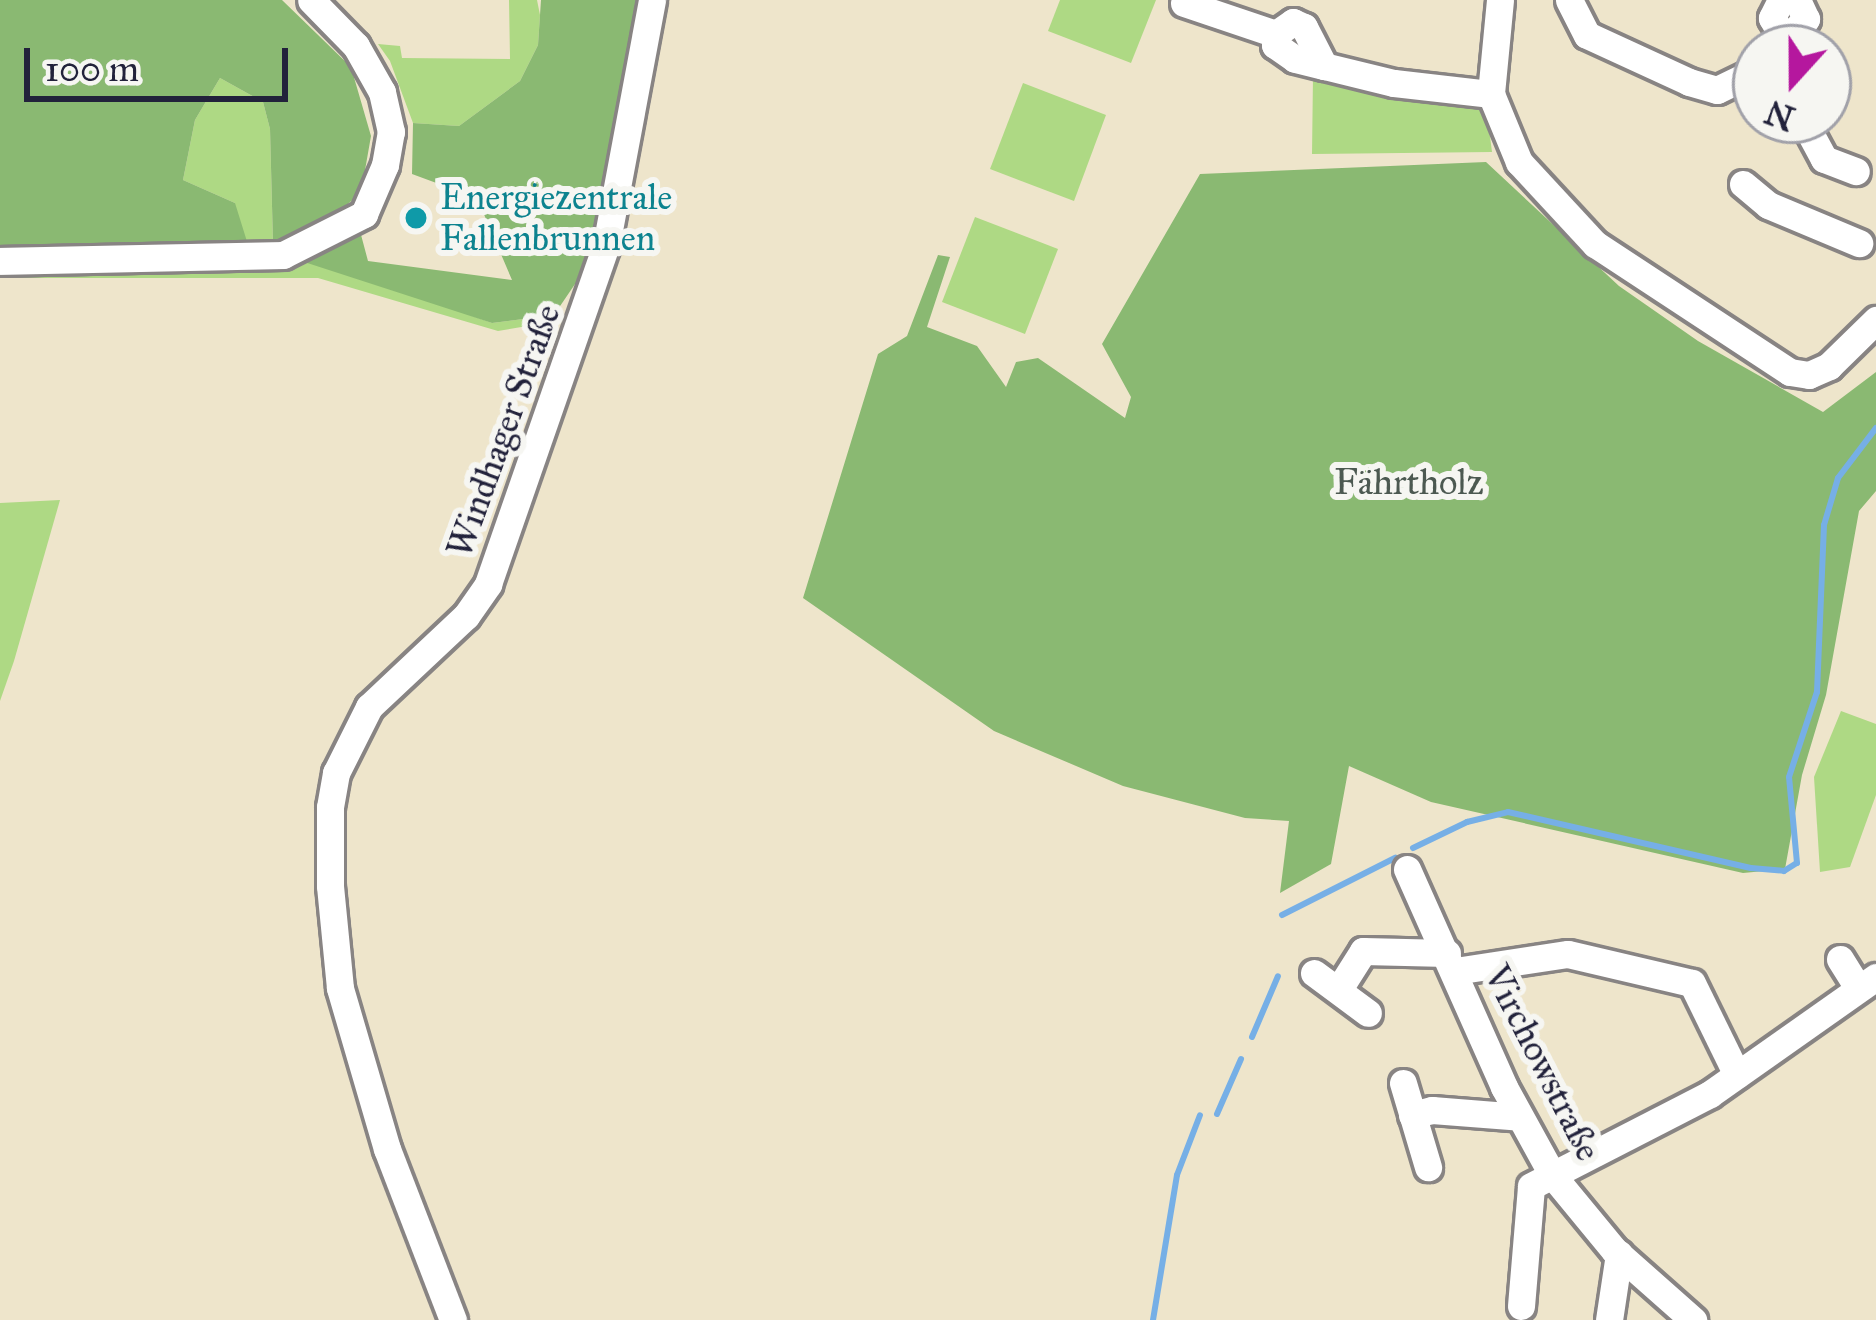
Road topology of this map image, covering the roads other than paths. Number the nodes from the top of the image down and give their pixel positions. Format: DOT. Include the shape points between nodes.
graph roads {
  1 [pos="311,0"];
  2 [pos="652,0"];
  3 [pos="1500,0"];
  4 [pos="1569,0"];
  5 [pos="1184,3"];
  6 [pos="1732,82"];
  7 [pos="1491,94"];
  8 [pos="1816,144"];
  9 [pos="1856,171"];
  10 [pos="1743,184"];
  11 [pos="1859,242"];
  12 [pos="0,261"];
  13 [pos="1876,320"];
  14 [pos="1407,869"];
  15 [pos="1840,958"];
  16 [pos="1451,962"];
  17 [pos="1314,973"];
  18 [pos="1869,985"];
  19 [pos="1339,989"];
  20 [pos="1368,1013"];
  21 [pos="1737,1075"];
  22 [pos="1403,1083"];
  23 [pos="1412,1115"];
  24 [pos="1520,1117"];
  25 [pos="1428,1167"];
  26 [pos="1553,1176"];
  27 [pos="1619,1254"];
  28 [pos="1521,1306"];
  29 [pos="453,1320"];
  30 [pos="1609,1320"];
  31 [pos="1693,1320"];
  1 -- 12 [label="street" via="356,46 382,92 391,132 364,214 284,255"];
  2 -- 29 [label="street, Windhager Straße" via="606,246 488,584 466,616 369,707 330,807 340,988 387,1149"];
  3 -- 7 [label="street"];
  4 -- 6 [label="street" via="1587,35 1689,82 1717,90"];
  5 -- 7 [label="street" via="1276,34 1281,53 1324,66"];
  7 -- 13 [label="street" via="1519,162 1595,244 1750,350 1809,375"];
  8 -- 9 [label="street" via="1824,159"];
  10 -- 11 [label="street" via="1768,206"];
  14 -- 16 [label="street, Virchowstraße"];
  15 -- 18 [label="street"];
  16 -- 19 [label="street" via="1363,951"];
  16 -- 21 [label="street" via="1568,954 1692,982"];
  16 -- 24 [label="street, Virchowstraße"];
  17 -- 19 [label="street"];
  18 -- 21 [label="street"];
  19 -- 20 [label="street"];
  21 -- 26 [label="street"];
  22 -- 23 [label="street"];
  23 -- 24 [label="street"];
  23 -- 25 [label="street"];
  24 -- 26 [label="street, Virchowstraße"];
  26 -- 27 [label="street, Virchowstraße"];
  26 -- 28 [label="street" via="1531,1186"];
  27 -- 30 [label="street"];
  27 -- 31 [label="street, Virchowstraße"];
}
